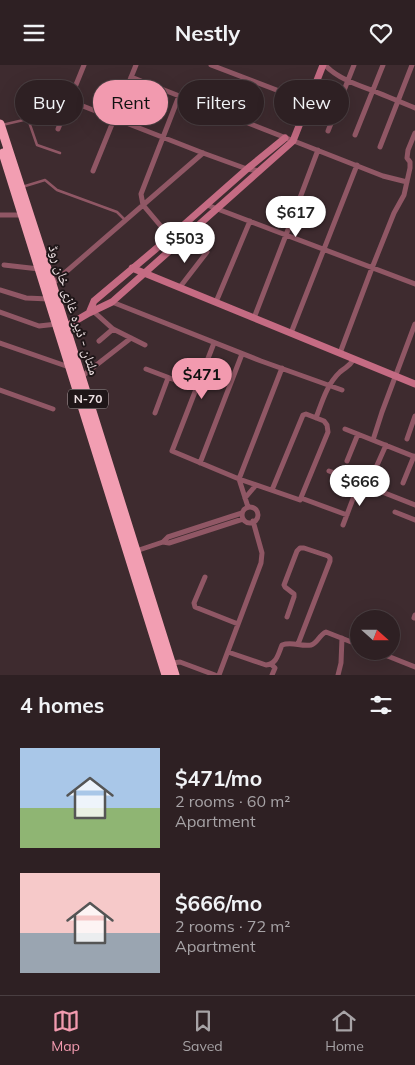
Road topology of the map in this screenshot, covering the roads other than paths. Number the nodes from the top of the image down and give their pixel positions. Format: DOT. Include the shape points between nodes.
graph roads {
  1 [pos="84,65"];
  2 [pos="136,65"];
  3 [pos="210,65"];
  4 [pos="324,65"];
  5 [pos="354,65"];
  6 [pos="382,65"];
  7 [pos="412,65"];
  8 [pos="131,77"];
  9 [pos="78,80"];
  10 [pos="130,80"];
  11 [pos="318,80"];
  12 [pos="348,80"];
  13 [pos="349,80"];
  14 [pos="274,90"];
  15 [pos="372,91"];
  16 [pos="178,96"];
  17 [pos="178,99"];
  18 [pos="398,101"];
  19 [pos="415,108"];
  20 [pos="15,122"];
  21 [pos="0,125"];
  22 [pos="30,125"];
  23 [pos="60,125"];
  24 [pos="112,125"];
  25 [pos="133,125"];
  26 [pos="252,125"];
  27 [pos="299,125"];
  28 [pos="330,125"];
  29 [pos="58,129"];
  30 [pos="328,131"];
  31 [pos="415,133"];
  32 [pos="355,135"];
  33 [pos="163,137"];
  34 [pos="285,138"];
  35 [pos="293,141"];
  36 [pos="380,147"];
  37 [pos="1,150"];
  38 [pos="318,150"];
  39 [pos="60,153"];
  40 [pos="203,153"];
  41 [pos="357,165"];
  42 [pos="247,169"];
  43 [pos="93,171"];
  44 [pos="260,171"];
  45 [pos="407,182"];
  46 [pos="20,187"];
  47 [pos="143,205"];
  48 [pos="207,205"];
  49 [pos="217,208"];
  50 [pos="0,215"];
  51 [pos="22,215"];
  52 [pos="125,221"];
  53 [pos="250,221"];
  54 [pos="286,235"];
  55 [pos="170,237"];
  56 [pos="324,249"];
  57 [pos="207,252"];
  58 [pos="4,265"];
  59 [pos="132,268"];
  60 [pos="372,268"];
  61 [pos="39,269"];
  62 [pos="144,273"];
  63 [pos="415,284"];
  64 [pos="52,285"];
  65 [pos="180,287"];
  66 [pos="0,290"];
  67 [pos="48,299"];
  68 [pos="112,301"];
  69 [pos="216,302"];
  70 [pos="91,312"];
  71 [pos="1,313"];
  72 [pos="254,318"];
  73 [pos="0,319"];
  74 [pos="415,324"];
  75 [pos="61,326"];
  76 [pos="113,329"];
  77 [pos="291,333"];
  78 [pos="131,338"];
  79 [pos="99,341"];
  80 [pos="0,343"];
  81 [pos="214,343"];
  82 [pos="146,345"];
  83 [pos="340,353"];
  84 [pos="242,354"];
  85 [pos="354,359"];
  86 [pos="70,367"];
  87 [pos="146,369"];
  88 [pos="282,369"];
  89 [pos="396,376"];
  90 [pos="81,377"];
  91 [pos="168,378"];
  92 [pos="415,384"];
  93 [pos="329,385"];
  94 [pos="196,388"];
  95 [pos="0,390"];
  96 [pos="342,390"];
  97 [pos="54,409"];
  98 [pos="155,413"];
  99 [pos="415,416"];
  100 [pos="316,418"];
  101 [pos="345,429"];
  102 [pos="358,434"];
  103 [pos="407,439"];
  104 [pos="374,440"];
  105 [pos="386,445"];
  106 [pos="414,457"];
  107 [pos="347,461"];
  108 [pos="200,463"];
  109 [pos="329,471"];
  110 [pos="374,473"];
  111 [pos="239,479"];
  112 [pos="359,483"];
  113 [pos="403,483"];
  114 [pos="256,485"];
  115 [pos="272,490"];
  116 [pos="245,498"];
  117 [pos="301,498"];
  118 [pos="415,505"];
  119 [pos="248,507"];
  120 [pos="395,511"];
  121 [pos="119,512"];
  122 [pos="347,515"];
  123 [pos="242,516"];
  124 [pos="415,519"];
  125 [pos="253,521"];
  126 [pos="343,525"];
  127 [pos="136,551"];
  128 [pos="205,577"];
  129 [pos="287,617"];
  130 [pos="238,624"];
  131 [pos="342,638"];
  132 [pos="350,641"];
  133 [pos="298,644"];
  134 [pos="228,651"];
  135 [pos="398,660"];
  136 [pos="172,663"];
  137 [pos="272,664"];
  138 [pos="415,667"];
  139 [pos="166,675"];
  140 [pos="175,675"];
  141 [pos="217,675"];
  142 [pos="272,675"];
  143 [pos="338,675"];
  1 -- 9 [label="street"];
  2 -- 8 [label="street"];
  3 -- 14 [label="street"];
  4 -- 11 [label="street"];
  4 -- 12 [label="street"];
  5 -- 12 [label="street"];
  6 -- 15 [label="street"];
  7 -- 18 [label="street"];
  8 -- 10 [label="street"];
  8 -- 16 [label="street"];
  13 -- 15 [label="street"];
  15 -- 18 [label="street"];
  15 -- 32 [label="street"];
  17 -- 33 [label="street"];
  18 -- 19 [label="street"];
  18 -- 36 [label="street"];
  20 -- 21 [label="lane"];
  21 -- 46 [label="highway, ملتان - ڈیرہ غازی خان روڈ / N-70"];
  22 -- 39 [label="lane" via="37,145"];
  23 -- 29 [label="street"];
  24 -- 43 [label="street"];
  25 -- 33 [label="street"];
  26 -- 34 [label="street"];
  27 -- 35 [label="street"];
  28 -- 30 [label="street"];
  31 -- 45 [label="street" via="408,150 410,168"];
  33 -- 40 [label="street"];
  33 -- 47 [label="street" via="141,194"];
  34 -- 35 [label="street"];
  34 -- 42 [label="street"];
  35 -- 38 [label="street"];
  35 -- 44 [label="street"];
  37 -- 51 [label="highway, ملتان - ڈیرہ غازی خان روڈ / N-70"];
  38 -- 41 [label="street"];
  38 -- 54 [label="street"];
  40 -- 42 [label="street"];
  40 -- 47 [label="street"];
  41 -- 45 [label="street"];
  41 -- 56 [label="street"];
  42 -- 44 [label="street"];
  42 -- 48 [label="street"];
  44 -- 49 [label="street"];
  45 -- 60 [label="street"];
  46 -- 52 [label="lane" via="45,180 57,190 118,212"];
  46 -- 64 [label="highway, ملتان - ڈیرہ غازی خان روڈ / N-70"];
  47 -- 52 [label="street"];
  47 -- 55 [label="street"];
  48 -- 49 [label="street"];
  48 -- 55 [label="street"];
  49 -- 53 [label="street"];
  49 -- 62 [label="street"];
  50 -- 51 [label="street"];
  51 -- 61 [label="highway, ملتان - ڈیرہ غازی خان روڈ / N-70"];
  52 -- 64 [label="street"];
  53 -- 54 [label="street"];
  53 -- 69 [label="street"];
  54 -- 56 [label="street"];
  54 -- 72 [label="street"];
  55 -- 59 [label="street"];
  56 -- 60 [label="street"];
  56 -- 77 [label="street"];
  57 -- 65 [label="street"];
  58 -- 61 [label="street"];
  59 -- 62 [label="street"];
  59 -- 70 [label="street" via="94,301"];
  60 -- 63 [label="street"];
  60 -- 83 [label="street"];
  61 -- 67 [label="highway, ملتان - ڈیرہ غازی خان روڈ / N-70"];
  62 -- 65 [label="street"];
  62 -- 68 [label="street"];
  64 -- 75 [label="highway, ملتان - ڈیرہ غازی خان روڈ / N-70"];
  65 -- 69 [label="street"];
  66 -- 67 [label="street" via="26,298"];
  67 -- 75 [label="highway, ملتان - ڈیرہ غازی خان روڈ / N-70"];
  68 -- 70 [label="street"];
  68 -- 81 [label="street"];
  69 -- 72 [label="street"];
  70 -- 75 [label="street"];
  70 -- 76 [label="street"];
  71 -- 73 [label="street"];
  71 -- 75 [label="street" via="39,326"];
  72 -- 77 [label="street"];
  74 -- 89 [label="street"];
  75 -- 86 [label="highway, ملتان - ڈیرہ غازی خان روڈ / N-70"];
  75 -- 90 [label="highway, ملتان - ڈیرہ غازی خان روڈ / N-70"];
  76 -- 78 [label="street"];
  76 -- 79 [label="street"];
  77 -- 83 [label="street"];
  78 -- 82 [label="street"];
  78 -- 90 [label="street"];
  80 -- 86 [label="street"];
  81 -- 84 [label="street"];
  81 -- 94 [label="street"];
  83 -- 85 [label="street"];
  84 -- 88 [label="street"];
  84 -- 108 [label="street"];
  85 -- 89 [label="street"];
  85 -- 93 [label="street"];
  86 -- 121 [label="highway, ملتان - ڈیرہ غازی خان روڈ / N-70"];
  87 -- 91 [label="street"];
  88 -- 93 [label="street"];
  88 -- 111 [label="street"];
  89 -- 92 [label="street"];
  89 -- 104 [label="street"];
  90 -- 121 [label="highway, ملتان - ڈیرہ غازی خان روڈ / N-70"];
  91 -- 94 [label="street"];
  91 -- 98 [label="street"];
  93 -- 96 [label="street"];
  93 -- 100 [label="street"];
  94 -- 108 [label="street" via="172,451"];
  95 -- 97 [label="street"];
  99 -- 103 [label="street"];
  100 -- 115 [label="street" via="306,414 301,418"];
  100 -- 117 [label="street" via="324,421 328,432"];
  101 -- 102 [label="street"];
  102 -- 104 [label="street"];
  102 -- 107 [label="street"];
  104 -- 105 [label="street"];
  105 -- 106 [label="street"];
  105 -- 110 [label="street"];
  106 -- 113 [label="street"];
  108 -- 111 [label="street"];
  109 -- 112 [label="street"];
  111 -- 114 [label="street"];
  111 -- 116 [label="street"];
  112 -- 118 [label="street"];
  112 -- 122 [label="street"];
  114 -- 115 [label="street"];
  114 -- 116 [label="street"];
  115 -- 117 [label="street"];
  116 -- 119 [label="street"];
  117 -- 122 [label="street"];
  119 -- 123 [label="street"];
  119 -- 125 [label="street" via="256,511 257,517"];
  120 -- 124 [label="street"];
  121 -- 127 [label="highway, ملتان - ڈیرہ غازی خان روڈ / N-70"];
  121 -- 139 [label="highway, ملتان - ڈیرہ غازی خان روڈ / N-70"];
  122 -- 126 [label="street"];
  123 -- 125 [label="street" via="248,522"];
  123 -- 127 [label="street" via="169,543"];
  125 -- 130 [label="street" via="262,558"];
  127 -- 136 [label="highway, ملتان - ڈیرہ غازی خان روڈ / N-70"];
  128 -- 130 [label="street" via="195,607"];
  129 -- 133 [label="street" via="294,594 284,585 297,551 304,548 328,556 330,561"];
  130 -- 134 [label="street"];
  131 -- 132 [label="street"];
  131 -- 133 [label="street" via="326,632 310,645"];
  131 -- 143 [label="street"];
  133 -- 137 [label="street" via="282,645"];
  134 -- 137 [label="street" via="266,665"];
  134 -- 141 [label="street"];
  135 -- 138 [label="street"];
  136 -- 140 [label="highway, ملتان - ڈیرہ غازی خان روڈ / N-70"];
  136 -- 141 [label="street" via="180,662"];
  137 -- 142 [label="street" via="275,667"];
}
